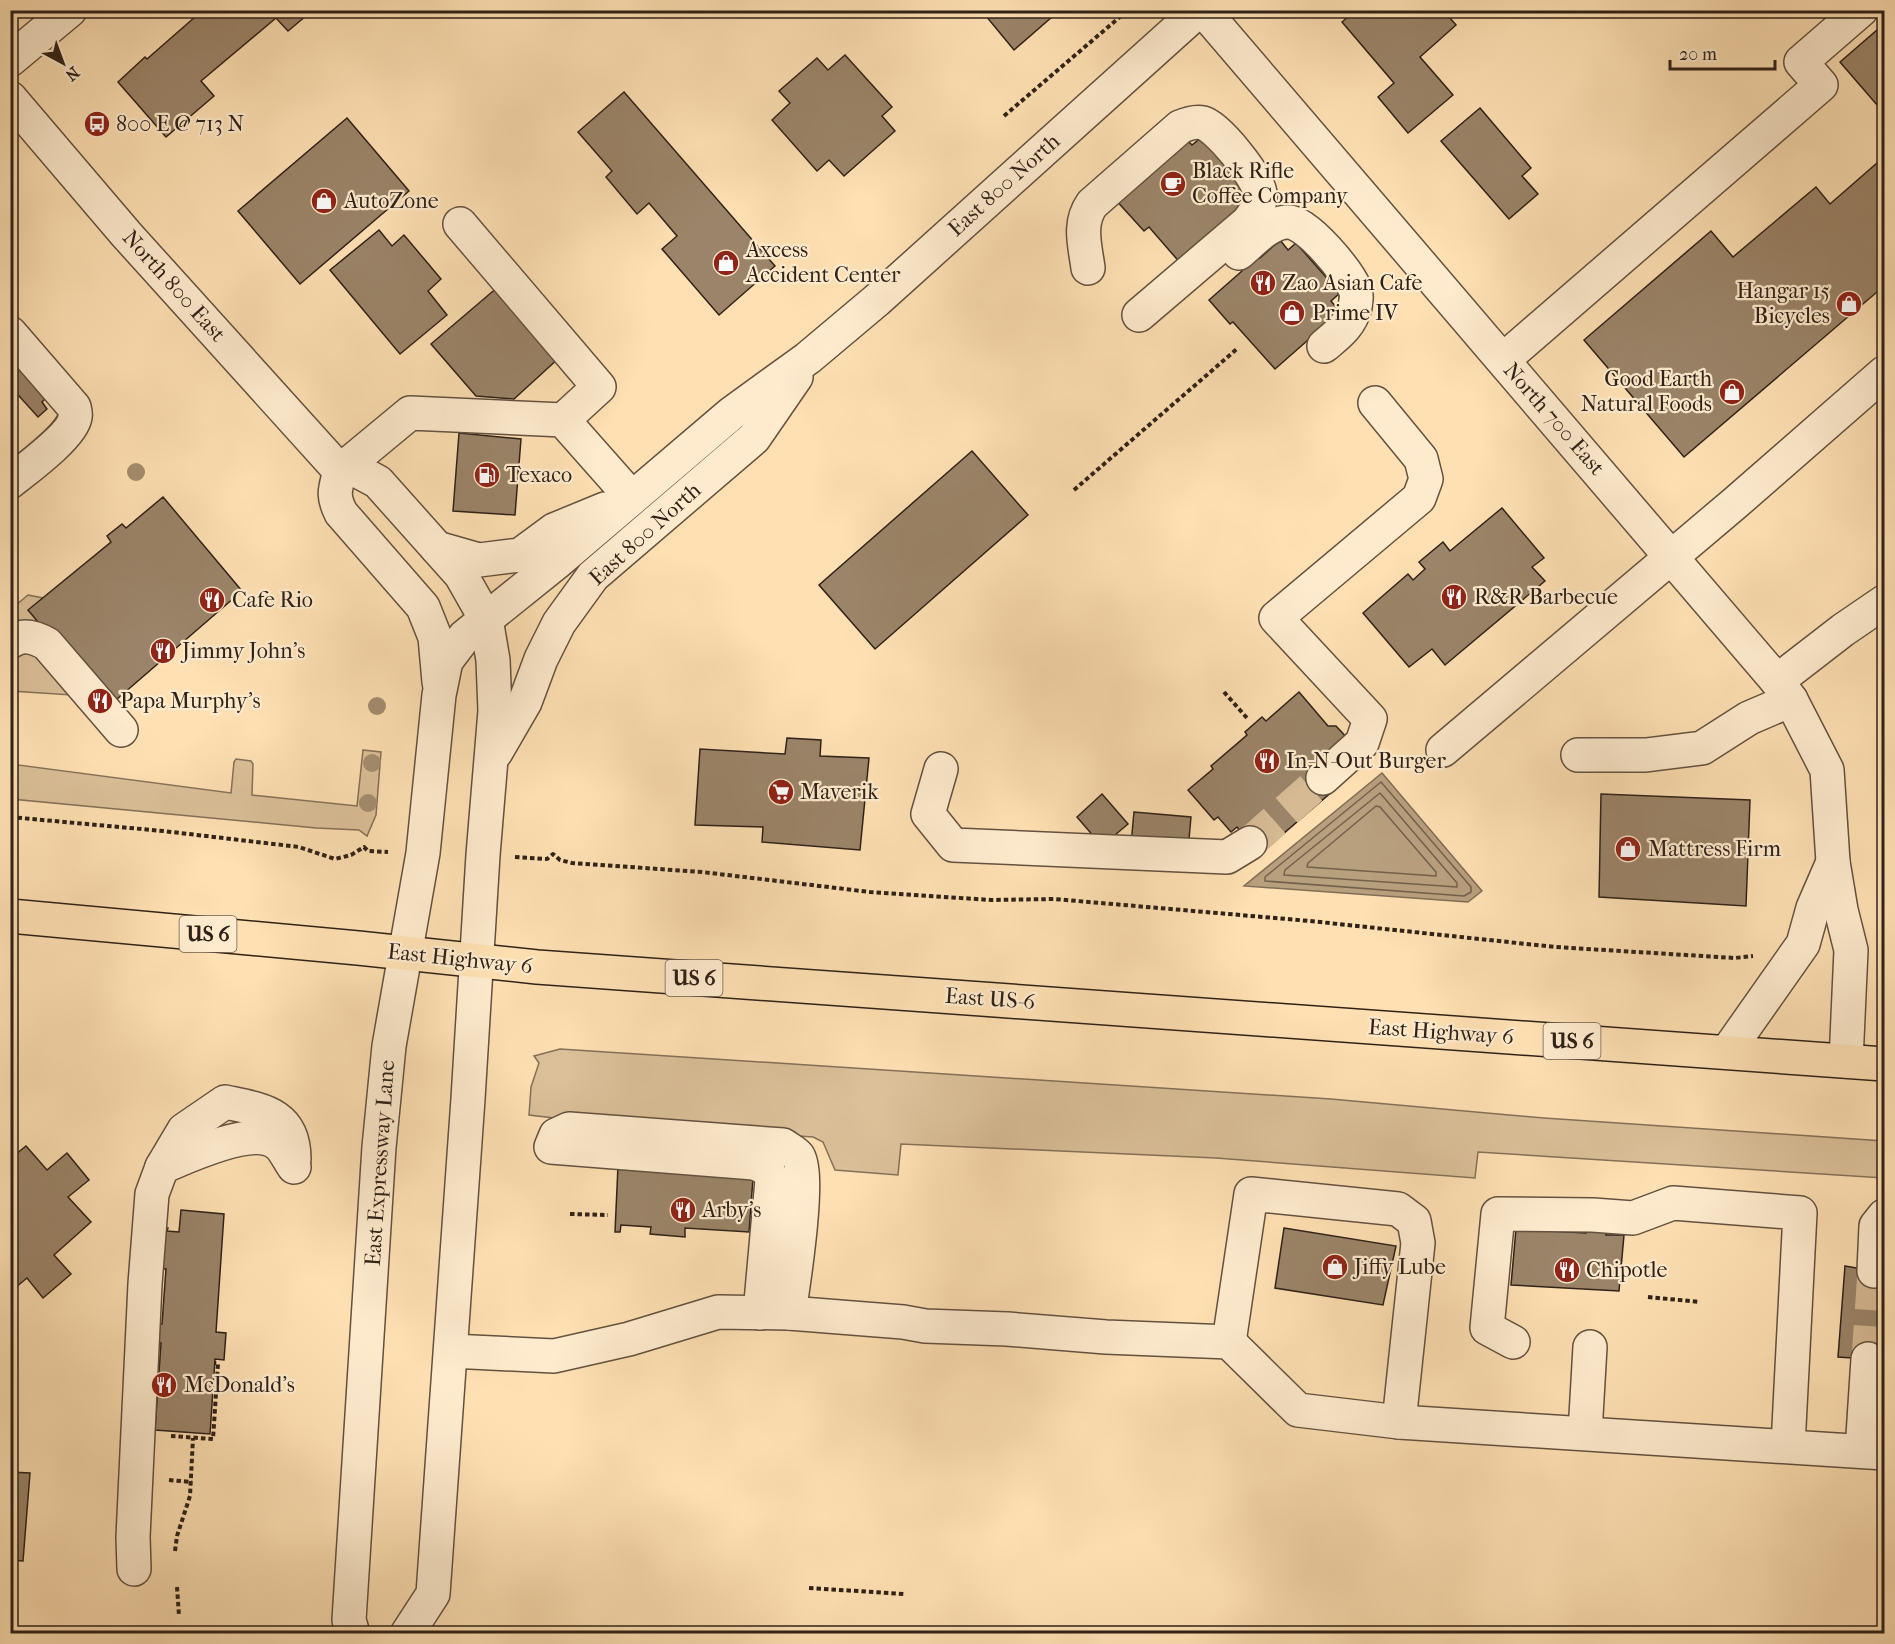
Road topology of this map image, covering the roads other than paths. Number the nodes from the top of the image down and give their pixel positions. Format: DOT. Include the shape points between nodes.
graph roads {
  1 [pos="70,10"];
  2 [pos="1201,10"];
  3 [pos="1862,10"];
  4 [pos="10,60"];
  5 [pos="10,99"];
  6 [pos="460,224"];
  7 [pos="1088,268"];
  8 [pos="10,333"];
  9 [pos="1324,346"];
  10 [pos="808,358"];
  11 [pos="1503,360"];
  12 [pos="1884,373"];
  13 [pos="1374,403"];
  14 [pos="563,420"];
  15 [pos="340,471"];
  16 [pos="10,482"];
  17 [pos="632,498"];
  18 [pos="437,548"];
  19 [pos="1672,555"];
  20 [pos="594,576"];
  21 [pos="1884,602"];
  22 [pos="423,607"];
  23 [pos="486,619"];
  24 [pos="10,642"];
  25 [pos="1784,690"];
  26 [pos="439,695"];
  27 [pos="121,730"];
  28 [pos="1443,750"];
  29 [pos="1578,754"];
  30 [pos="491,761"];
  31 [pos="941,769"];
  32 [pos="1323,778"];
  33 [pos="1250,843"];
  34 [pos="1833,862"];
  35 [pos="10,916"];
  36 [pos="406,953"];
  37 [pos="477,962"];
  38 [pos="911,994"];
  39 [pos="1069,1005"];
  40 [pos="1727,1052"];
  41 [pos="1846,1061"];
  42 [pos="1884,1064"];
  43 [pos="294,1167"];
  44 [pos="1884,1216"];
  45 [pos="1874,1271"];
  46 [pos="774,1313"];
  47 [pos="1229,1342"];
  48 [pos="1513,1342"];
  49 [pos="1590,1347"];
  50 [pos="451,1351"];
  51 [pos="1868,1359"];
  52 [pos="1399,1422"];
  53 [pos="1586,1433"];
  54 [pos="1788,1446"];
  55 [pos="1873,1452"];
  56 [pos="134,1569"];
  57 [pos="353,1634"];
  58 [pos="407,1634"];
  1 -- 4 [label="street"];
  2 -- 10 [label="street, East 800 North"];
  2 -- 11 [label="street, North 700 East"];
  3 -- 11 [label="street" via="1801,62 1821,85"];
  5 -- 15 [label="street, North 800 East"];
  6 -- 14 [label="street" via="599,387"];
  7 -- 9 [label="street" via="1084,214 1180,127 1204,123 1250,171 1261,195 1257,210 1145,322 1261,234 1276,224 1288,222 1300,225 1313,236 1356,292 1356,307 1350,321"];
  8 -- 16 [label="street" via="74,407 75,417 60,440"];
  10 -- 17 [label="street, East 800 North" via="732,413"];
  10 -- 20 [label="street, East 800 North" via="754,438"];
  11 -- 19 [label="street, North 700 East"];
  12 -- 19 [label="street"];
  13 -- 32 [label="street" via="1421,459 1426,479 1419,498 1276,618 1370,719 1362,743"];
  14 -- 15 [label="street" via="410,413"];
  14 -- 17 [label="street"];
  15 -- 18 [label="street" via="354,469 378,482"];
  15 -- 22 [label="street" via="333,491 341,513"];
  17 -- 18 [label="street" via="554,530 520,555 479,560"];
  17 -- 23 [label="street, East 800 North"];
  18 -- 23 [label="street" via="461,574"];
  19 -- 25 [label="street, North 700 East"];
  19 -- 28 [label="street"];
  20 -- 23 [label="street" via="546,599"];
  20 -- 30 [label="street, East 800 North" via="559,623 525,702"];
  21 -- 25 [label="street" via="1843,630"];
  22 -- 23 [label="street"];
  22 -- 26 [label="street" via="435,637"];
  23 -- 26 [label="street, East 800 North" via="465,636 446,661"];
  23 -- 30 [label="street" via="495,685"];
  24 -- 27 [label="street" via="17,637 35,637 47,644"];
  25 -- 29 [label="street" via="1702,748 1646,755"];
  25 -- 34 [label="street, North 700 East" via="1827,771"];
  26 -- 36 [label="street, East Expressway Lane" via="423,853"];
  30 -- 37 [label="street"];
  31 -- 33 [label="street" via="928,814 953,845 1227,857"];
  34 -- 40 [label="street, North 700 East" via="1803,944"];
  34 -- 41 [label="street, North 700 East" via="1851,951"];
  35 -- 36 [label="highway, East Highway 6 / US 6"];
  36 -- 37 [label="highway, East Highway 6 / US 6"];
  36 -- 57 [label="street, East Expressway Lane" via="389,1046 379,1147 349,1620"];
  37 -- 38 [label="highway, East Highway 6 / US 6"];
  37 -- 50 [label="street"];
  38 -- 39 [label="highway, East US-6 / US 6"];
  39 -- 40 [label="highway, East Highway 6 / US 6"];
  40 -- 41 [label="highway, East Highway 6 / US 6"];
  41 -- 42 [label="highway, East Highway 6 / US 6"];
  43 -- 56 [label="street" via="277,1143 253,1136 162,1167 152,1194 141,1336"];
  44 -- 45 [label="street" via="1876,1226"];
  46 -- 46 [label="street" via="795,1274 804,1172 798,1156 783,1145 569,1129 556,1135 551,1146 754,1163 767,1168 772,1180"];
  46 -- 47 [label="street" via="924,1326"];
  46 -- 50 [label="street" via="718,1312 629,1339 554,1356"];
  47 -- 52 [label="street" via="1298,1410"];
  47 -- 52 [label="street" via="1251,1194 1398,1209 1414,1221 1418,1243"];
  48 -- 54 [label="street" via="1486,1328 1498,1215 1507,1199 1536,1193 1800,1213"];
  49 -- 53 [label="street"];
  50 -- 58 [label="street" via="433,1594"];
  51 -- 55 [label="street"];
  52 -- 53 [label="street"];
  53 -- 54 [label="street"];
  54 -- 55 [label="street"];
}
